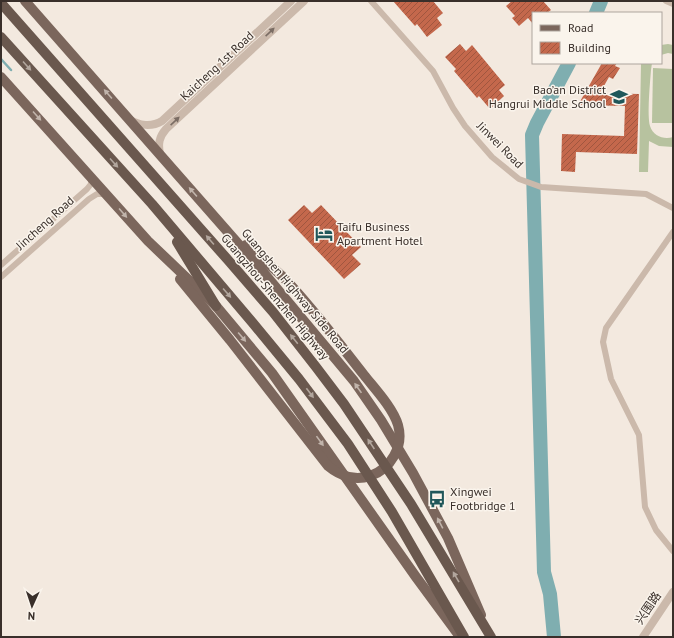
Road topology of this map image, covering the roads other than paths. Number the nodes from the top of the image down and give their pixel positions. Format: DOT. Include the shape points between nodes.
graph roads {
  1 [pos="25,1"];
  2 [pos="291,1"];
  3 [pos="304,1"];
  4 [pos="371,1"];
  5 [pos="666,1"];
  6 [pos="1,3"];
  7 [pos="673,4"];
  8 [pos="1,37"];
  9 [pos="1,77"];
  10 [pos="129,119"];
  11 [pos="160,154"];
  12 [pos="91,176"];
  13 [pos="107,194"];
  14 [pos="152,204"];
  15 [pos="673,208"];
  16 [pos="216,219"];
  17 [pos="673,232"];
  18 [pos="148,241"];
  19 [pos="1,265"];
  20 [pos="1,277"];
  21 [pos="216,306"];
  22 [pos="673,552"];
  23 [pos="673,592"];
  24 [pos="490,636"];
  25 [pos="460,637"];
  26 [pos="464,637"];
  27 [pos="643,637"];
  10 -- 1 [label="main road, Guangshen Highway Side Road, one-way"];
  2 -- 10 [label="street, Kaicheng 1st Road" via="158,124 147,125"];
  11 -- 3 [label="street, Kaicheng 1st Road, one-way" via="160,138 166,129"];
  4 -- 15 [label="street, Jinwei Road" via="433,71 466,126 498,162 519,179 547,188 646,194"];
  5 -- 7 [label="street"];
  24 -- 6 [label="highway, Guangzhou-Shenzhen Highway, one-way" via="411,504 316,367 273,312"];
  8 -- 14 [label="highway, one-way"];
  9 -- 12 [label="main road, one-way"];
  10 -- 11 [label="main road, Guangshen Highway Side Road"];
  16 -- 11 [label="main road, Guangshen Highway Side Road, one-way"];
  12 -- 13 [label="main road"];
  12 -- 19 [label="street, Jincheng Road" via="87,189"];
  13 -- 18 [label="main road, one-way"];
  13 -- 20 [label="street, Jincheng Road" via="97,194 89,198"];
  14 -- 21 [label="highway"];
  14 -- 26 [label="highway, one-way" via="257,327 334,425 392,512"];
  16 -- 18 [label="main road" via="284,278 385,403 395,419 399,433 398,447 392,460 381,470 368,476 354,478 334,470 323,460 215,321"];
  24 -- 16 [label="main road, Guangshen Highway Side Road, one-way" via="448,538 381,420 354,381 310,327"];
  17 -- 22 [label="street" via="606,328 603,342 611,379 640,435 645,507 656,530"];
  18 -- 21 [label="main road"];
  21 -- 25 [label="main road, one-way" via="272,373"];
  23 -- 27 [label="street, 兴围路"];
}
